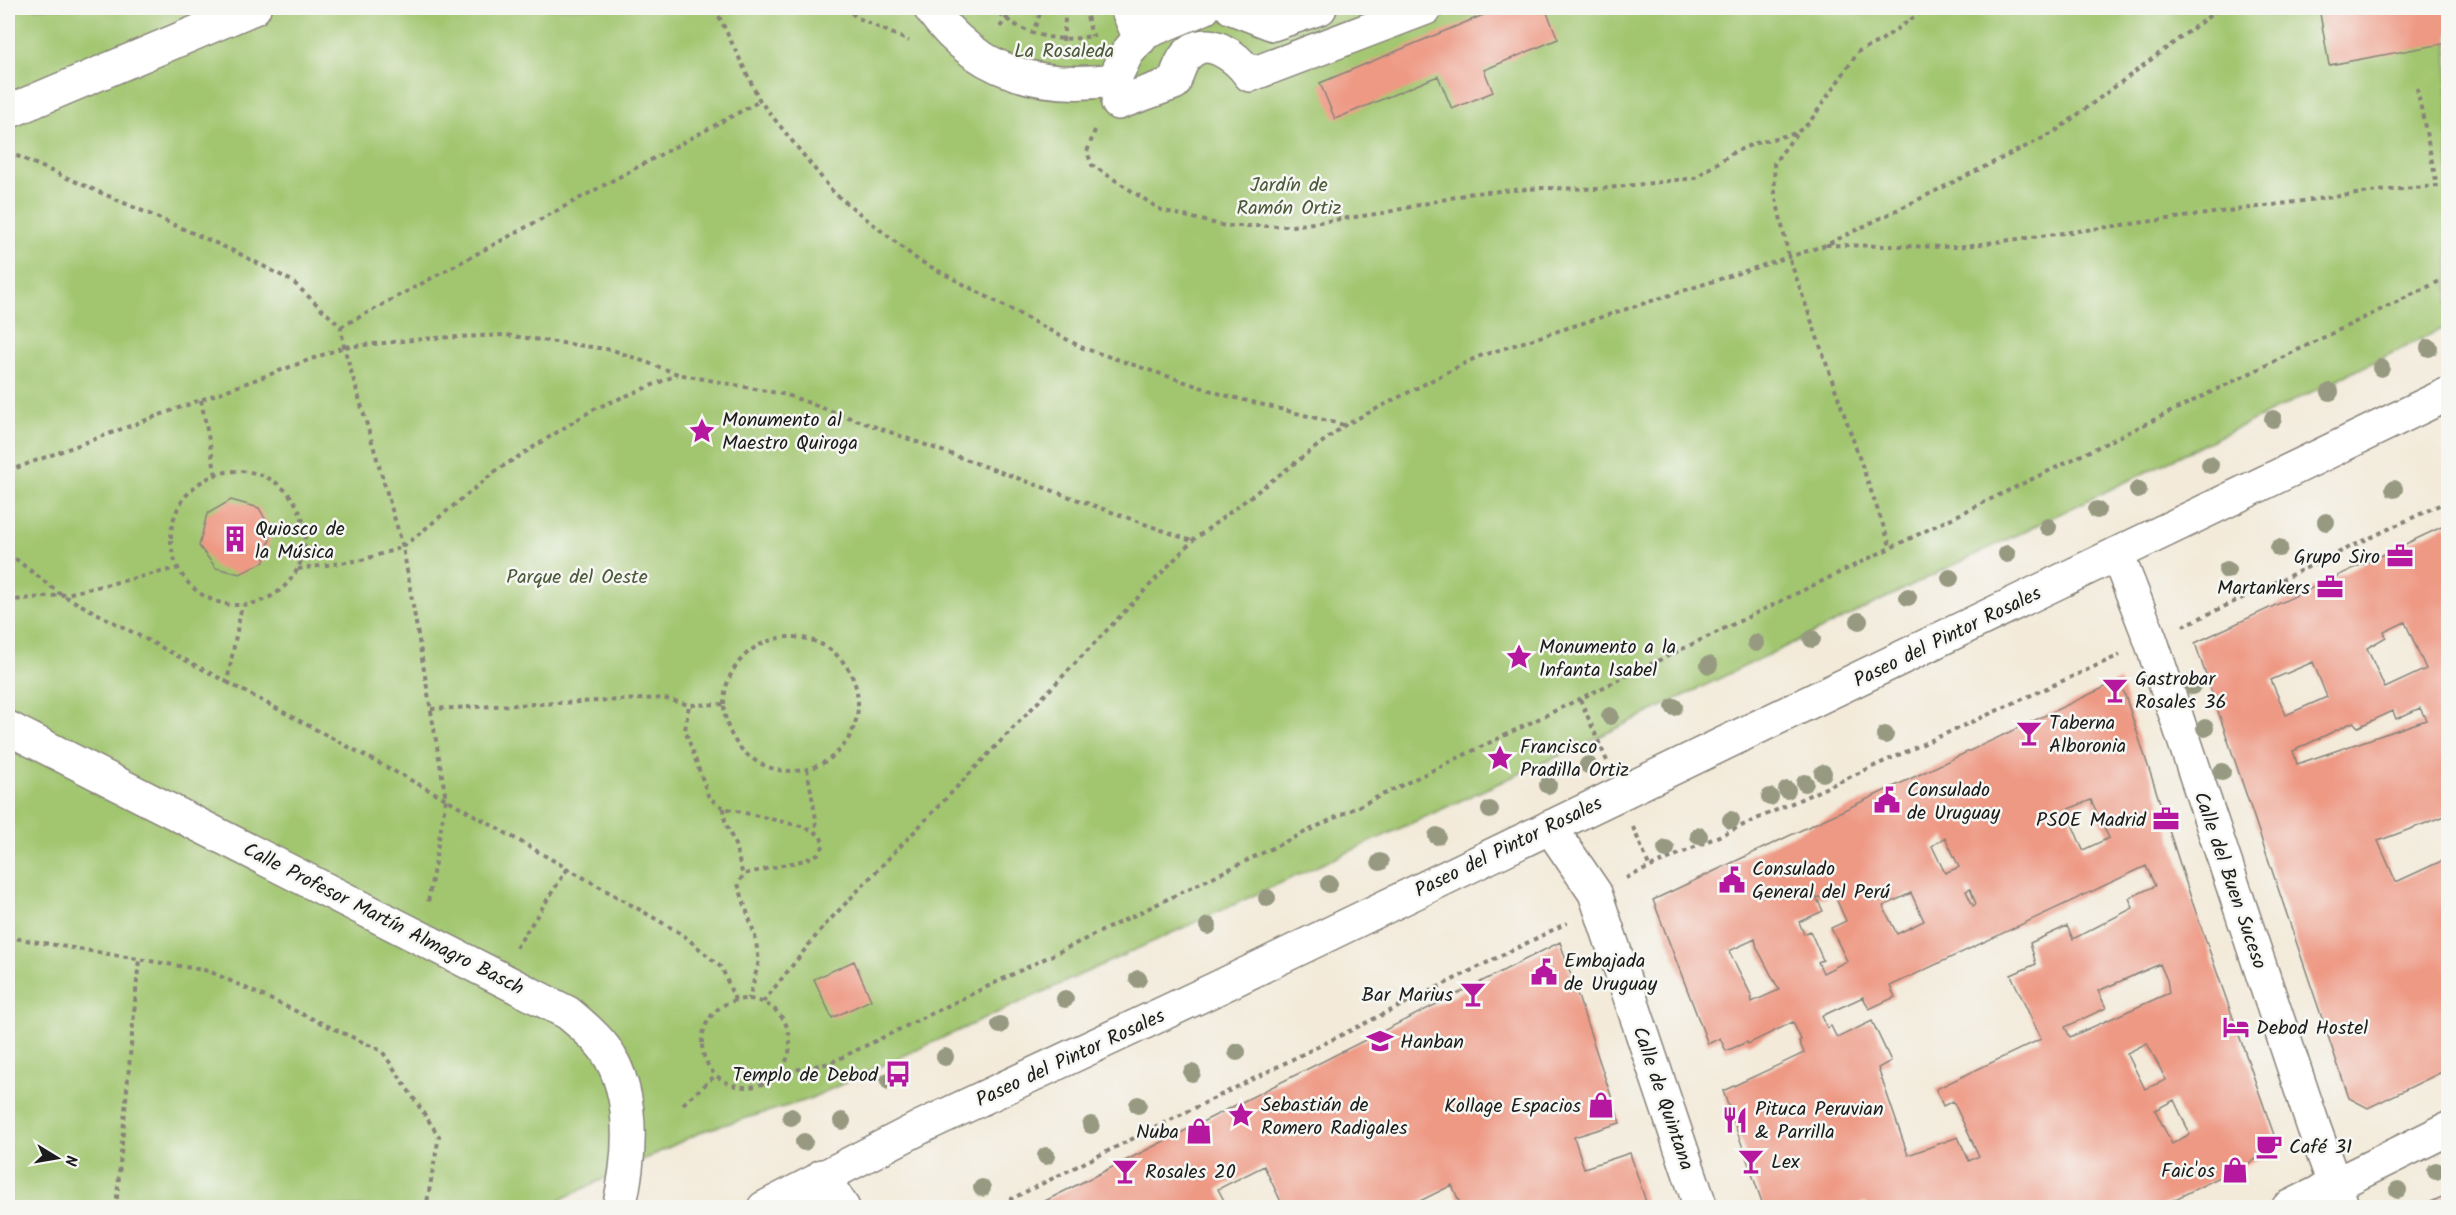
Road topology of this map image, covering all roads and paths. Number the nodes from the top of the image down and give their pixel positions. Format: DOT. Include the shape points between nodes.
graph roads {
  1 [pos="254,8"];
  2 [pos="715,8"];
  3 [pos="844,8"];
  4 [pos="930,8"];
  5 [pos="993,8"];
  6 [pos="1042,8"];
  7 [pos="1085,8"];
  8 [pos="1127,8"];
  9 [pos="1204,8"];
  10 [pos="1320,8"];
  11 [pos="1426,8"];
  12 [pos="1757,8"];
  13 [pos="1783,8"];
  14 [pos="1928,8"];
  15 [pos="2220,8"];
  16 [pos="1250,11"];
  17 [pos="1032,33"];
  18 [pos="1102,33"];
  19 [pos="1092,36"];
  20 [pos="1140,39"];
  21 [pos="912,43"];
  22 [pos="2416,88"];
  23 [pos="760,101"];
  24 [pos="1118,103"];
  25 [pos="8,112"];
  26 [pos="1796,133"];
  27 [pos="8,152"];
  28 [pos="2437,186"];
  29 [pos="2448,188"];
  30 [pos="1826,245"];
  31 [pos="1789,257"];
  32 [pos="2448,276"];
  33 [pos="341,327"];
  34 [pos="344,347"];
  35 [pos="678,374"];
  36 [pos="2448,394"];
  37 [pos="201,400"];
  38 [pos="1345,425"];
  39 [pos="8,471"];
  40 [pos="216,475"];
  41 [pos="2448,501"];
  42 [pos="1192,541"];
  43 [pos="402,547"];
  44 [pos="1891,548"];
  45 [pos="8,553"];
  46 [pos="2117,554"];
  47 [pos="178,568"];
  48 [pos="298,569"];
  49 [pos="62,595"];
  50 [pos="8,603"];
  51 [pos="242,605"];
  52 [pos="2177,628"];
  53 [pos="2123,653"];
  54 [pos="228,682"];
  55 [pos="723,704"];
  56 [pos="689,705"];
  57 [pos="431,709"];
  58 [pos="8,728"];
  59 [pos="807,769"];
  60 [pos="446,799"];
  61 [pos="724,808"];
  62 [pos="1550,827"];
  63 [pos="814,832"];
  64 [pos="568,868"];
  65 [pos="743,876"];
  66 [pos="1595,892"];
  67 [pos="427,908"];
  68 [pos="8,937"];
  69 [pos="139,959"];
  70 [pos="499,976"];
  71 [pos="749,999"];
  72 [pos="735,1000"];
  73 [pos="763,1002"];
  74 [pos="779,1073"];
  75 [pos="716,1075"];
  76 [pos="683,1104"];
  77 [pos="2448,1129"];
  78 [pos="822,1176"];
  79 [pos="2338,1195"];
  80 [pos="116,1208"];
  81 [pos="426,1208"];
  82 [pos="619,1208"];
  83 [pos="764,1208"];
  84 [pos="843,1208"];
  85 [pos="993,1208"];
  86 [pos="1701,1208"];
  87 [pos="2288,1208"];
  1 -- 25 [label="street"];
  2 -- 23 [label="path"];
  3 -- 21 [label="path"];
  4 -- 20 [label="street" via="978,56 1038,81 1114,80 1127,53"];
  5 -- 17 [label="path" via="1005,20"];
  6 -- 17 [label="path"];
  7 -- 19 [label="path"];
  8 -- 20 [label="street"];
  9 -- 20 [label="street" via="1144,33"];
  10 -- 16 [label="street" via="1273,24"];
  11 -- 24 [label="street" via="1250,75 1222,50 1210,46 1195,49 1186,56 1174,83"];
  12 -- 13 [label="path"];
  14 -- 26 [label="path" via="1859,51 1809,123"];
  15 -- 30 [label="path" via="2053,133"];
  17 -- 19 [label="path" via="1064,39"];
  18 -- 19 [label="path"];
  22 -- 28 [label="path"];
  23 -- 33 [label="path"];
  23 -- 38 [label="path" via="834,193 918,260 979,294 1083,348 1224,395"];
  24 -- 26 [label="path" via="1098,120 1087,152 1092,165 1161,210 1225,226 1292,226 1383,213 1473,193 1599,189 1695,178 1756,142"];
  26 -- 31 [label="path" via="1774,164 1775,194"];
  27 -- 33 [label="path" via="236,252 292,281"];
  28 -- 29 [label="path"];
  28 -- 30 [label="path" via="1958,247"];
  30 -- 31 [label="path"];
  31 -- 38 [label="path" via="1477,357"];
  31 -- 44 [label="path"];
  32 -- 44 [label="path"];
  33 -- 34 [label="path"];
  34 -- 35 [label="path" via="505,336 613,350"];
  34 -- 37 [label="path"];
  34 -- 43 [label="path"];
  35 -- 42 [label="path" via="787,395"];
  35 -- 43 [label="path" via="594,410 497,470"];
  36 -- 46 [label="street, Paseo del Pintor Rosales"];
  37 -- 39 [label="path"];
  37 -- 40 [label="path"];
  38 -- 42 [label="path"];
  40 -- 47 [label="path" via="196,485 181,502 172,523 171,546"];
  40 -- 48 [label="path" via="238,471 260,475 280,486 295,503 303,524 304,547"];
  41 -- 52 [label="path"];
  42 -- 73 [label="path" via="824,926"];
  43 -- 48 [label="path" via="362,560"];
  43 -- 57 [label="path"];
  44 -- 74 [label="path" via="841,1057"];
  45 -- 49 [label="path"];
  46 -- 62 [label="street, Paseo del Pintor Rosales"];
  46 -- 79 [label="street, Calle del Buen Suceso" via="2151,641"];
  47 -- 49 [label="path"];
  47 -- 51 [label="path" via="204,596"];
  48 -- 51 [label="path" via="274,594"];
  49 -- 50 [label="path"];
  49 -- 54 [label="path"];
  51 -- 54 [label="path"];
  53 -- 66 [label="path"];
  54 -- 60 [label="path"];
  55 -- 56 [label="path"];
  55 -- 59 [label="path" via="726,726 736,745 753,761 772,770"];
  55 -- 59 [label="path" via="732,671 754,646 776,638 798,637 820,643 838,656 852,674 858,695 857,718 849,739 835,755"];
  56 -- 57 [label="path" via="663,698"];
  56 -- 61 [label="path" via="684,730 708,798"];
  57 -- 60 [label="path"];
  58 -- 70 [label="street, Calle Profesor Martín Almagro Basch"];
  59 -- 63 [label="path" via="816,819"];
  60 -- 64 [label="path"];
  60 -- 67 [label="path"];
  61 -- 63 [label="path"];
  61 -- 65 [label="path"];
  62 -- 66 [label="street, Calle de Quintana"];
  62 -- 78 [label="street, Paseo del Pintor Rosales"];
  63 -- 65 [label="path" via="824,845 818,854"];
  64 -- 70 [label="path"];
  64 -- 72 [label="path" via="682,934 722,968"];
  65 -- 71 [label="path" via="738,884 759,961"];
  66 -- 85 [label="path" via="1567,923"];
  66 -- 86 [label="street, Calle de Quintana"];
  68 -- 69 [label="path"];
  69 -- 80 [label="path"];
  69 -- 81 [label="path" via="209,971 382,1051 439,1136"];
  70 -- 82 [label="street, Calle Profesor Martín Almagro Basch" via="568,1013 588,1029 616,1067 629,1131"];
  71 -- 72 [label="path"];
  71 -- 73 [label="path"];
  72 -- 75 [label="path" via="713,1015 704,1032 704,1052"];
  73 -- 74 [label="path" via="784,1020 789,1033 790,1047"];
  74 -- 75 [label="path" via="755,1086 741,1087"];
  75 -- 76 [label="path"];
  77 -- 79 [label="street"];
  78 -- 83 [label="street, Paseo del Pintor Rosales"];
  78 -- 84 [label="street"];
  79 -- 87 [label="street"];
}
